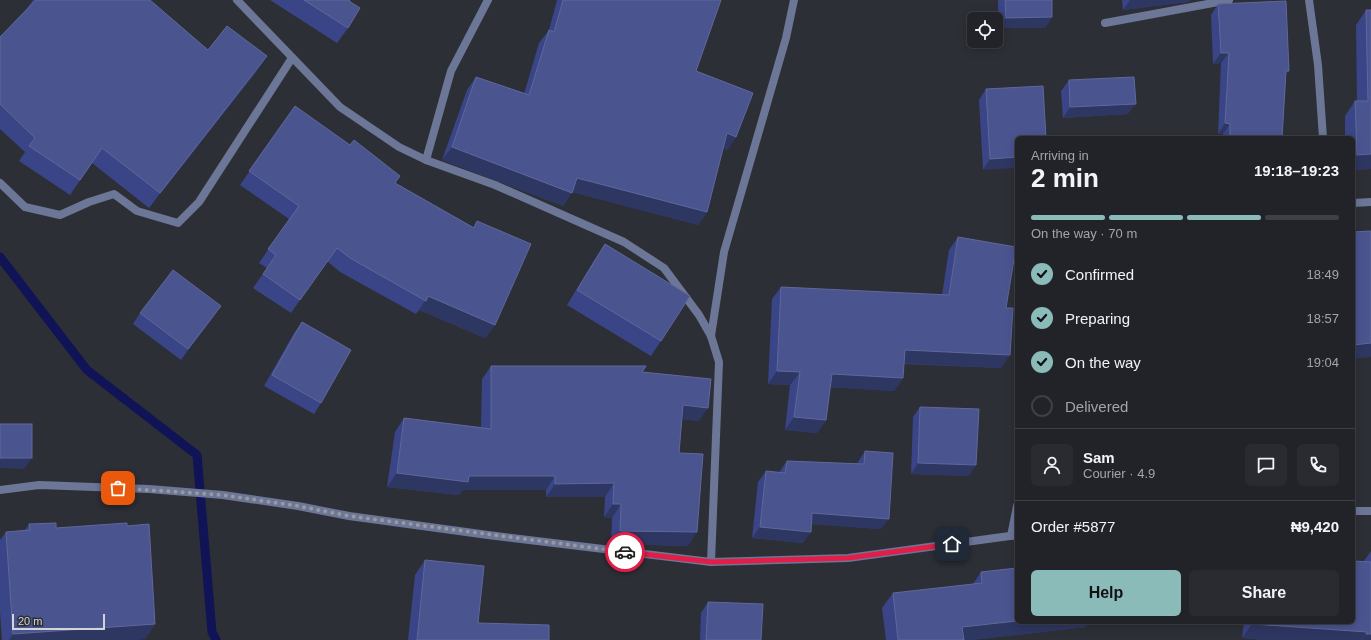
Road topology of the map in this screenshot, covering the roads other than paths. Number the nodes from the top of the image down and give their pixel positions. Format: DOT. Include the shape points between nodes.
graph roads {
  1 [pos="237,0"];
  2 [pos="488,0"];
  3 [pos="794,0"];
  4 [pos="1229,0"];
  5 [pos="1309,0"];
  6 [pos="1104,23"];
  7 [pos="292,58"];
  8 [pos="1323,136"];
  9 [pos="426,160"];
  10 [pos="0,183"];
  11 [pos="1371,202"];
  12 [pos="1355,203"];
  13 [pos="712,336"];
  14 [pos="0,490"];
  15 [pos="1355,511"];
  16 [pos="1371,511"];
  17 [pos="1014,535"];
  18 [pos="712,562"];
  1 -- 7 [label="street"];
  2 -- 9 [label="street" via="451,71"];
  3 -- 13 [label="street" via="786,38 724,252"];
  4 -- 6 [label="street"];
  5 -- 8 [label="street" via="1318,65"];
  7 -- 9 [label="street" via="340,107 399,147"];
  7 -- 10 [label="street" via="199,202 178,223 137,211 114,194 60,215 25,207"];
  9 -- 13 [label="street" via="496,185 624,242 664,268"];
  11 -- 12 [label="street"];
  13 -- 18 [label="street" via="719,362"];
  14 -- 18 [label="street" via="39,485 223,495 480,534"];
  15 -- 16 [label="street"];
  17 -- 18 [label="street" via="848,558"];
}
